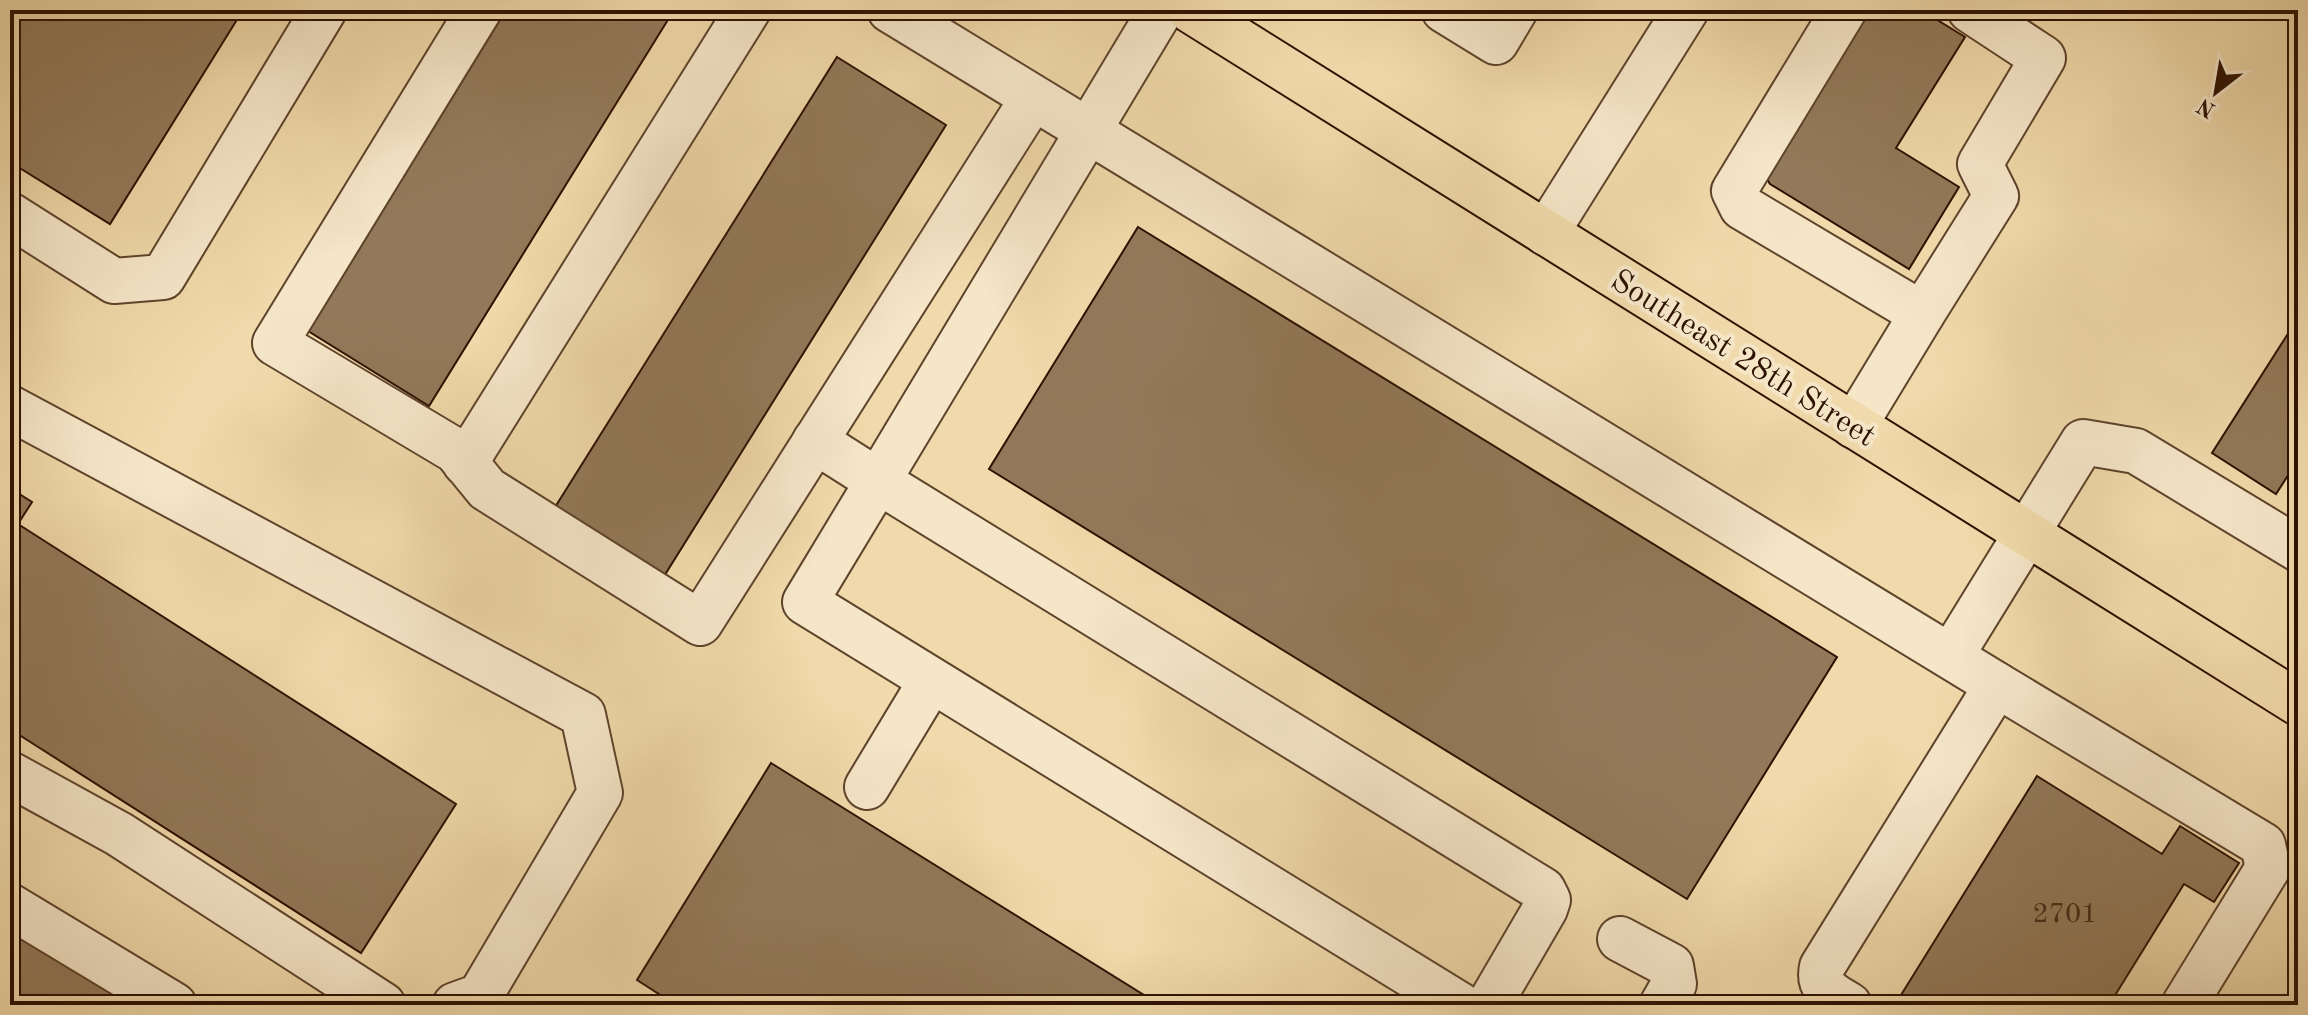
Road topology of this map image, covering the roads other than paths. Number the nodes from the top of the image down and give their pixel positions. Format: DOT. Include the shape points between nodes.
graph roads {
  1 [pos="324,10"];
  2 [pos="479,10"];
  3 [pos="748,10"];
  4 [pos="890,10"];
  5 [pos="1161,10"];
  6 [pos="1444,10"];
  7 [pos="1515,10"];
  8 [pos="1686,10"];
  9 [pos="1844,10"];
  10 [pos="1970,10"];
  11 [pos="1207,14"];
  12 [pos="1033,98"];
  13 [pos="1089,134"];
  14 [pos="10,215"];
  15 [pos="1546,233"];
  16 [pos="1922,314"];
  17 [pos="10,408"];
  18 [pos="1854,426"];
  19 [pos="815,441"];
  20 [pos="465,463"];
  21 [pos="878,481"];
  22 [pos="2026,533"];
  23 [pos="2298,549"];
  24 [pos="1951,656"];
  25 [pos="931,681"];
  26 [pos="1997,685"];
  27 [pos="2298,703"];
  28 [pos="10,774"];
  29 [pos="867,787"];
  30 [pos="10,906"];
  31 [pos="1620,939"];
  32 [pos="174,1005"];
  33 [pos="383,1005"];
  34 [pos="455,1005"];
  35 [pos="1460,1005"];
  36 [pos="1489,1005"];
  37 [pos="1662,1005"];
  38 [pos="1849,1005"];
  39 [pos="2184,1005"];
  1 -- 14 [label="street" via="163,277 114,281"];
  2 -- 20 [label="street" via="275,343 456,451"];
  3 -- 20 [label="street"];
  4 -- 12 [label="street"];
  5 -- 13 [label="street"];
  6 -- 7 [label="street" via="1496,42"];
  8 -- 15 [label="street"];
  9 -- 16 [label="street" via="1734,191 1742,207"];
  10 -- 16 [label="street" via="2043,58 1980,164 1996,196"];
  11 -- 15 [label="main road, Southeast 28th Street"];
  12 -- 13 [label="street"];
  12 -- 19 [label="street"];
  13 -- 21 [label="street"];
  13 -- 24 [label="street"];
  15 -- 18 [label="main road, Southeast 28th Street"];
  16 -- 18 [label="street"];
  17 -- 34 [label="street" via="583,715 600,793 480,996"];
  18 -- 22 [label="main road, Southeast 28th Street"];
  19 -- 20 [label="street" via="700,623 487,489"];
  19 -- 21 [label="street"];
  21 -- 25 [label="street" via="805,602"];
  21 -- 36 [label="street" via="1543,890 1545,909"];
  22 -- 23 [label="street" via="2083,442 2136,451"];
  22 -- 24 [label="street"];
  22 -- 27 [label="main road, Southeast 28th Street"];
  24 -- 26 [label="street"];
  25 -- 29 [label="street"];
  25 -- 35 [label="street"];
  26 -- 38 [label="street" via="1822,967 1824,990"];
  26 -- 39 [label="street" via="2263,845 2268,868"];
  28 -- 33 [label="street" via="119,834"];
  30 -- 32 [label="street"];
  31 -- 37 [label="street" via="1671,966 1674,984"];
}
